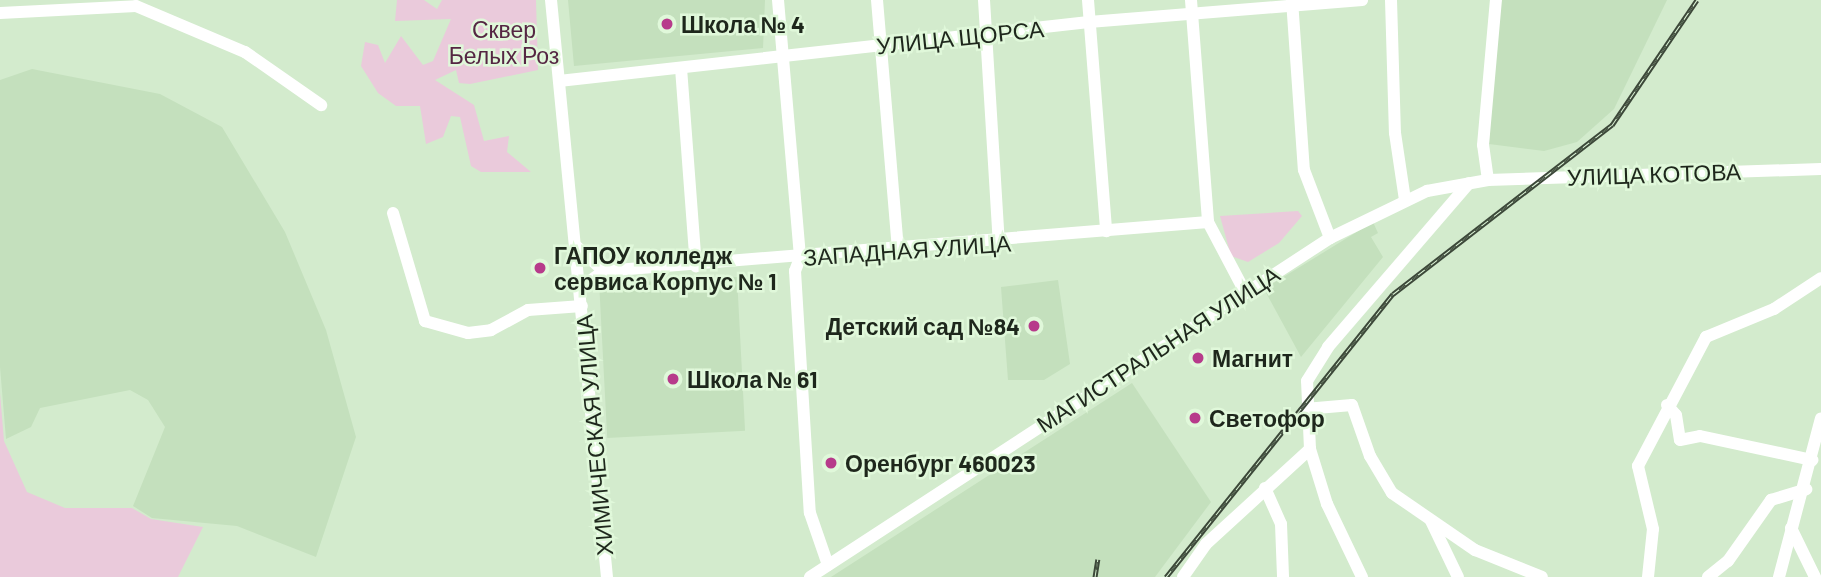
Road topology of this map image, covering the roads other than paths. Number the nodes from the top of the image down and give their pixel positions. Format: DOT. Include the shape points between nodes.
graph roads {
  1 [pos="551,0"];
  2 [pos="778,0"];
  3 [pos="877,0"];
  4 [pos="984,0"];
  5 [pos="1088,0"];
  6 [pos="1362,0"];
  7 [pos="1391,0"];
  8 [pos="1496,0"];
  9 [pos="139,3"];
  10 [pos="1292,3"];
  11 [pos="1190,6"];
  12 [pos="0,13"];
  13 [pos="1088,23"];
  14 [pos="983,36"];
  15 [pos="877,45"];
  16 [pos="779,58"];
  17 [pos="681,68"];
  18 [pos="559,81"];
  19 [pos="321,105"];
  20 [pos="1821,169"];
  21 [pos="1488,180"];
  22 [pos="1469,183"];
  23 [pos="1405,200"];
  24 [pos="393,214"];
  25 [pos="1208,222"];
  26 [pos="1106,232"];
  27 [pos="1331,238"];
  28 [pos="999,242"];
  29 [pos="576,246"];
  30 [pos="898,250"];
  31 [pos="800,258"];
  32 [pos="696,267"];
  33 [pos="604,271"];
  34 [pos="1821,278"];
  35 [pos="580,287"];
  36 [pos="1245,292"];
  37 [pos="582,306"];
  38 [pos="1667,405"];
  39 [pos="1305,409"];
  40 [pos="1821,418"];
  41 [pos="1310,449"];
  42 [pos="1817,471"];
  43 [pos="1265,488"];
  44 [pos="1806,489"];
  45 [pos="1431,521"];
  46 [pos="1791,528"];
  47 [pos="828,565"];
  48 [pos="607,577"];
  49 [pos="810,577"];
  50 [pos="1183,577"];
  51 [pos="1283,577"];
  52 [pos="1362,577"];
  53 [pos="1458,577"];
  54 [pos="1542,577"];
  55 [pos="1648,577"];
  56 [pos="1708,577"];
  57 [pos="1779,577"];
  58 [pos="1815,577"];
  1 -- 18 [label="street, ХИМИЧЕСКАЯ УЛИЦА"];
  2 -- 16 [label="street"];
  3 -- 15 [label="street"];
  4 -- 14 [label="street"];
  5 -- 13 [label="street"];
  6 -- 10 [label="street, УЛИЦА ЩОРСА"];
  7 -- 23 [label="street" via="1395,133"];
  8 -- 21 [label="street" via="1483,145"];
  9 -- 12 [label="street"];
  9 -- 19 [label="street" via="245,52"];
  10 -- 11 [label="street, УЛИЦА ЩОРСА"];
  10 -- 27 [label="street" via="1304,170"];
  11 -- 13 [label="street, УЛИЦА ЩОРСА"];
  11 -- 25 [label="street"];
  13 -- 14 [label="street, УЛИЦА ЩОРСА"];
  13 -- 26 [label="street"];
  14 -- 15 [label="street, УЛИЦА ЩОРСА"];
  14 -- 28 [label="street"];
  15 -- 16 [label="street, УЛИЦА ЩОРСА"];
  15 -- 30 [label="street"];
  16 -- 17 [label="street, УЛИЦА ЩОРСА"];
  16 -- 31 [label="street"];
  17 -- 18 [label="street, УЛИЦА ЩОРСА"];
  17 -- 32 [label="street"];
  18 -- 29 [label="street, ХИМИЧЕСКАЯ УЛИЦА"];
  20 -- 21 [label="street, УЛИЦА КОТОВА"];
  21 -- 22 [label="street, МАГИСТРАЛЬНАЯ УЛИЦА"];
  22 -- 23 [label="street, МАГИСТРАЛЬНАЯ УЛИЦА"];
  22 -- 39 [label="street" via="1328,347 1307,381"];
  23 -- 27 [label="street, МАГИСТРАЛЬНАЯ УЛИЦА"];
  24 -- 37 [label="street" via="425,321 468,333 491,330 528,310"];
  25 -- 26 [label="street, ЗАПАДНАЯ УЛИЦА"];
  25 -- 36 [label="street"];
  26 -- 28 [label="street, ЗАПАДНАЯ УЛИЦА"];
  27 -- 36 [label="street, МАГИСТРАЛЬНАЯ УЛИЦА"];
  28 -- 30 [label="street, ЗАПАДНАЯ УЛИЦА"];
  29 -- 33 [label="street"];
  29 -- 35 [label="street, ХИМИЧЕСКАЯ УЛИЦА"];
  30 -- 31 [label="street, ЗАПАДНАЯ УЛИЦА"];
  31 -- 32 [label="street, ЗАПАДНАЯ УЛИЦА"];
  31 -- 47 [label="street" via="795,271 810,513"];
  32 -- 33 [label="street, ЗАПАДНАЯ УЛИЦА"];
  33 -- 35 [label="street"];
  34 -- 38 [label="street" via="1774,309 1706,337"];
  35 -- 37 [label="street, ХИМИЧЕСКАЯ УЛИЦА"];
  36 -- 47 [label="street, МАГИСТРАЛЬНАЯ УЛИЦА"];
  37 -- 48 [label="street, ХИМИЧЕСКАЯ УЛИЦА"];
  38 -- 42 [label="street" via="1676,415 1679,440 1700,436"];
  38 -- 55 [label="street" via="1638,466 1654,529"];
  39 -- 41 [label="street"];
  39 -- 45 [label="street" via="1352,405 1370,456 1392,493"];
  40 -- 42 [label="street"];
  41 -- 43 [label="street"];
  41 -- 52 [label="street" via="1327,504"];
  42 -- 44 [label="street"];
  43 -- 50 [label="street" via="1206,544"];
  43 -- 51 [label="street" via="1281,524"];
  44 -- 46 [label="street"];
  44 -- 56 [label="street" via="1771,500 1728,561"];
  45 -- 53 [label="street"];
  45 -- 54 [label="street" via="1475,550"];
  46 -- 57 [label="street"];
  46 -- 58 [label="street"];
  47 -- 49 [label="street, МАГИСТРАЛЬНАЯ УЛИЦА"];
}
